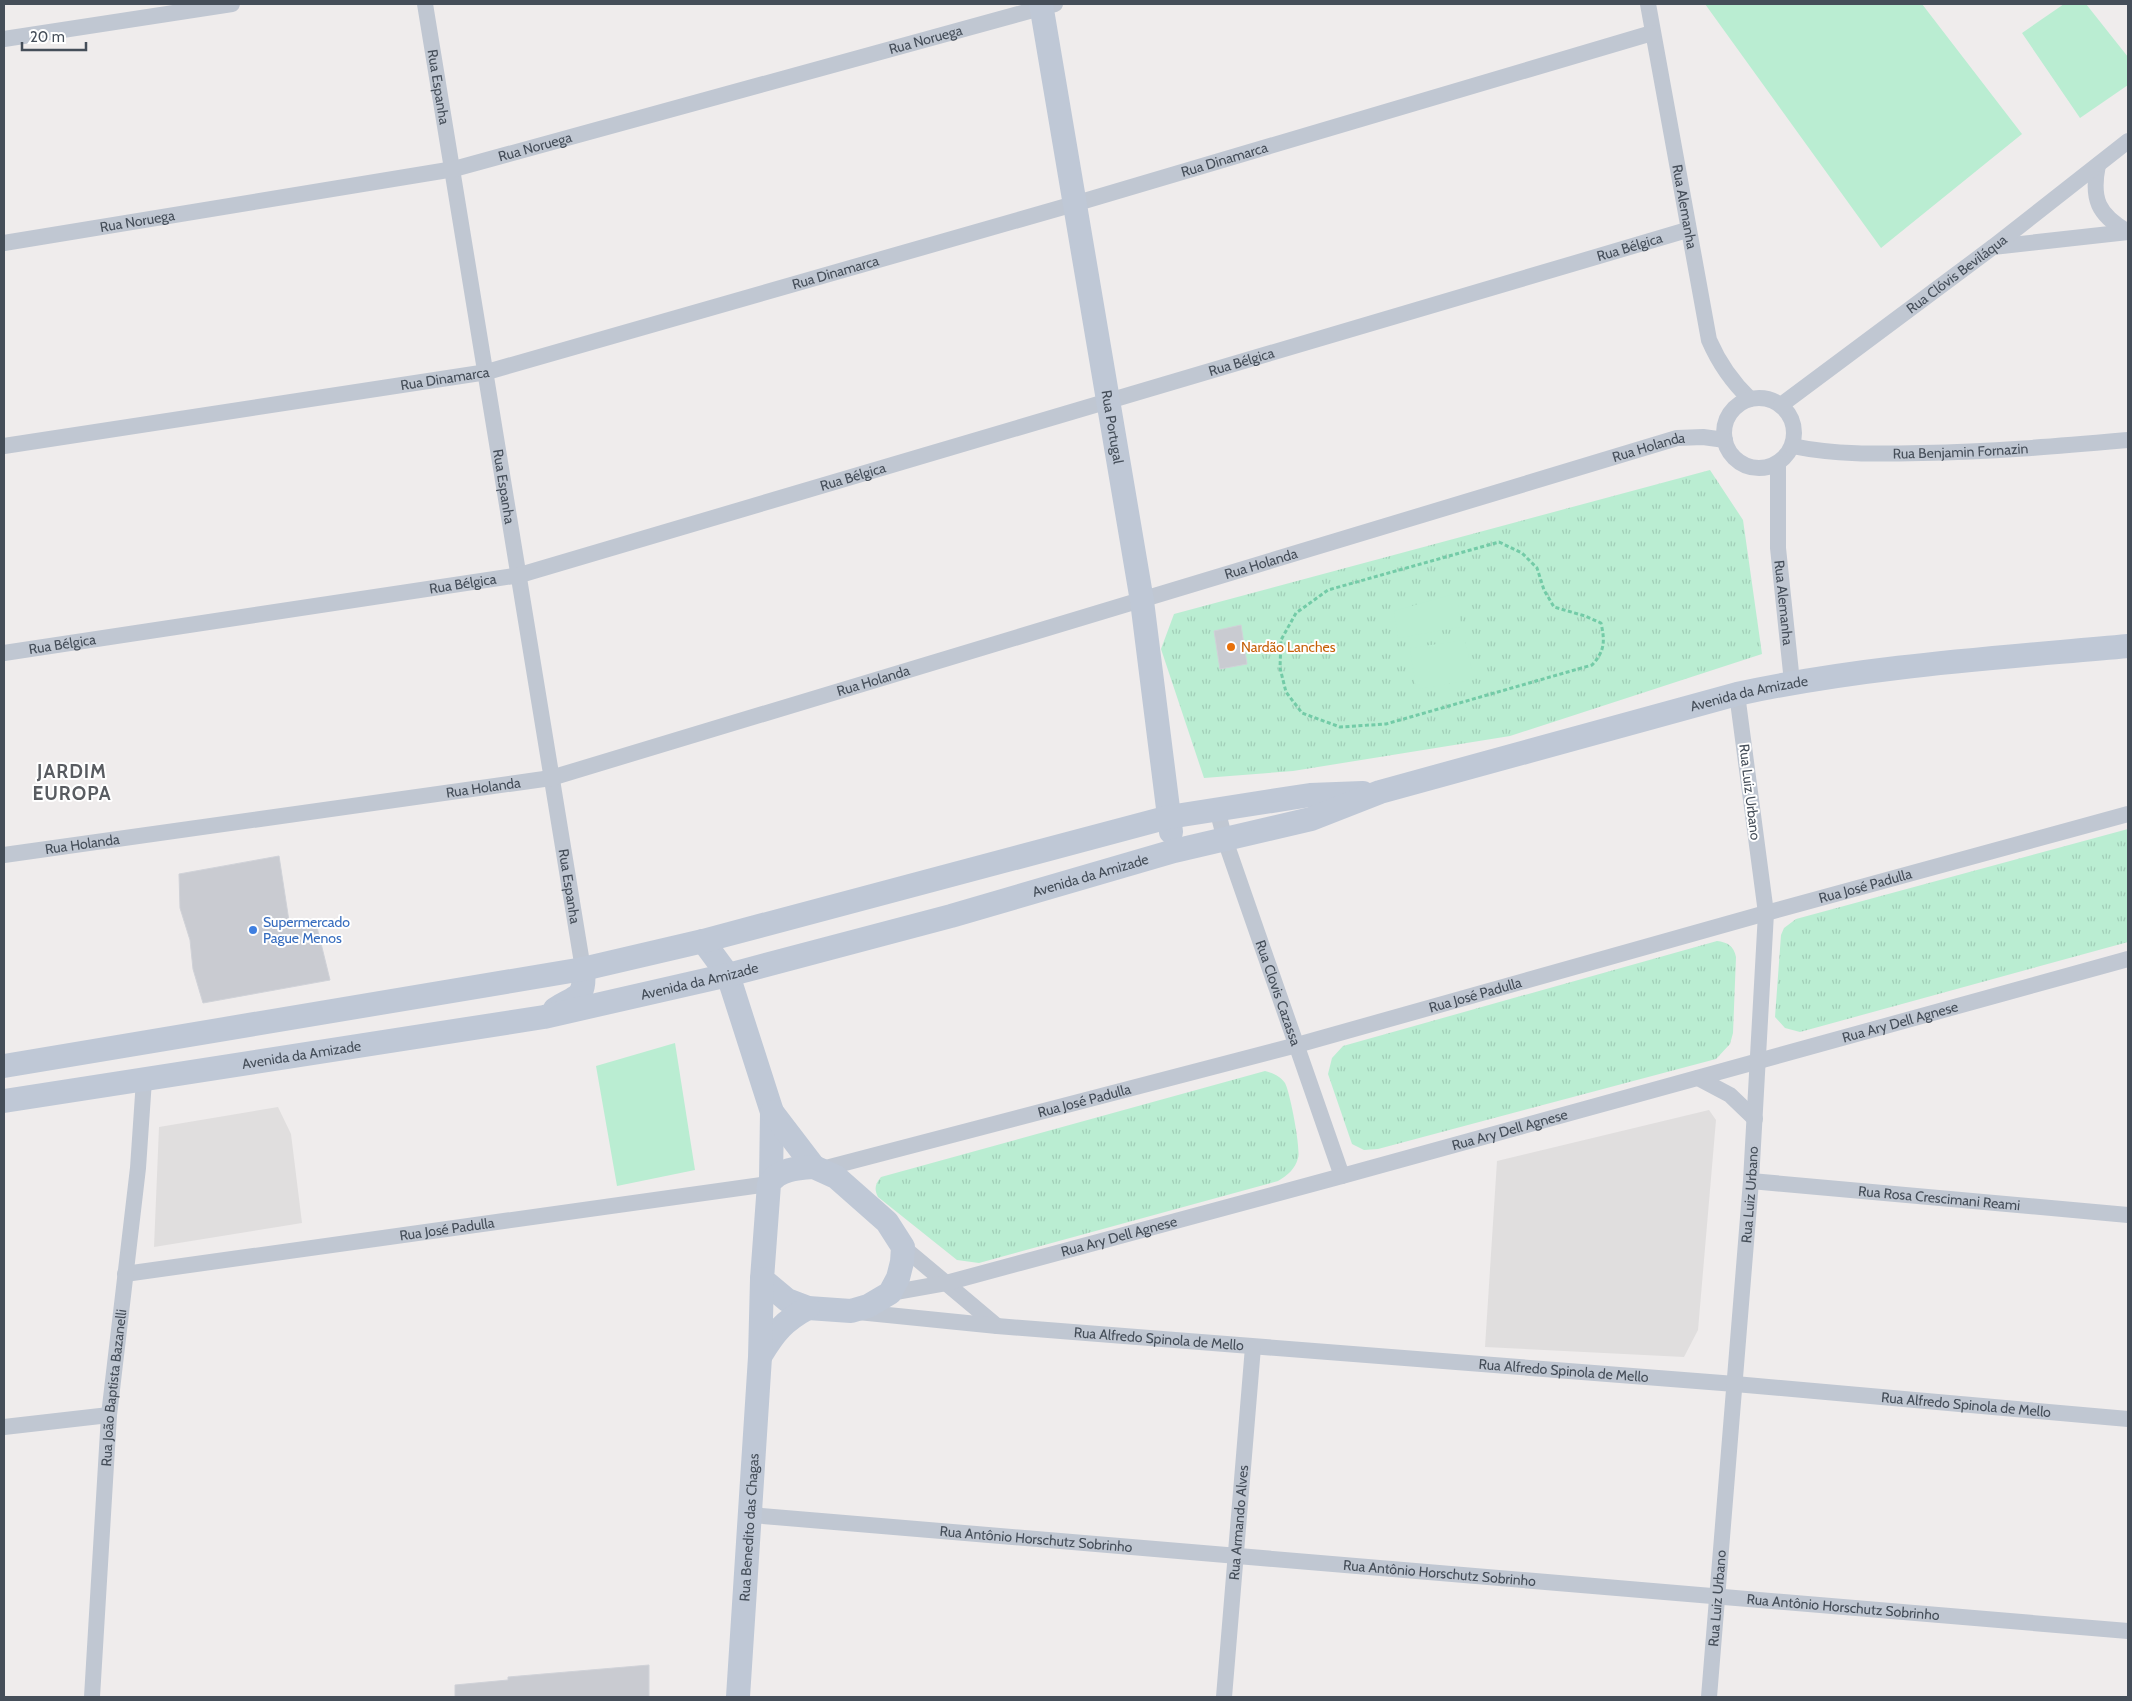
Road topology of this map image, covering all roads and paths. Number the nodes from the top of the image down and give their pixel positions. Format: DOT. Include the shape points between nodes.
graph roads {
  1 [pos="232,4"];
  2 [pos="425,4"];
  3 [pos="1648,4"];
  4 [pos="1046,5"];
  5 [pos="1652,33"];
  6 [pos="4,39"];
  7 [pos="2128,141"];
  8 [pos="2098,165"];
  9 [pos="454,169"];
  10 [pos="1074,204"];
  11 [pos="1687,230"];
  12 [pos="2128,232"];
  13 [pos="4,243"];
  14 [pos="1993,247"];
  15 [pos="487,372"];
  16 [pos="1750,398"];
  17 [pos="1109,400"];
  18 [pos="1782,405"];
  19 [pos="1725,440"];
  20 [pos="2128,440"];
  21 [pos="4,446"];
  22 [pos="1792,446"];
  23 [pos="1778,463"];
  24 [pos="520,575"];
  25 [pos="1142,601"];
  26 [pos="2128,646"];
  27 [pos="4,654"];
  28 [pos="1558,675"];
  29 [pos="1792,682"];
  30 [pos="1737,694"];
  31 [pos="551,778"];
  32 [pos="1380,792"];
  33 [pos="1217,809"];
  34 [pos="2128,814"];
  35 [pos="1169,817"];
  36 [pos="1225,840"];
  37 [pos="1174,851"];
  38 [pos="4,855"];
  39 [pos="1766,913"];
  40 [pos="703,941"];
  41 [pos="2128,959"];
  42 [pos="583,969"];
  43 [pos="728,975"];
  44 [pos="544,1017"];
  45 [pos="1297,1045"];
  46 [pos="1759,1060"];
  47 [pos="4,1066"];
  48 [pos="1698,1078"];
  49 [pos="144,1080"];
  50 [pos="4,1101"];
  51 [pos="772,1112"];
  52 [pos="1755,1119"];
  53 [pos="818,1168"];
  54 [pos="1342,1176"];
  55 [pos="1751,1181"];
  56 [pos="770,1182"];
  57 [pos="2128,1215"];
  58 [pos="903,1247"];
  59 [pos="125,1274"];
  60 [pos="762,1279"];
  61 [pos="946,1283"];
  62 [pos="890,1293"];
  63 [pos="808,1308"];
  64 [pos="851,1311"];
  65 [pos="997,1326"];
  66 [pos="1253,1347"];
  67 [pos="760,1357"];
  68 [pos="1735,1384"];
  69 [pos="109,1415"];
  70 [pos="2128,1419"];
  71 [pos="4,1427"];
  72 [pos="751,1515"];
  73 [pos="1236,1554"];
  74 [pos="1717,1598"];
  75 [pos="2128,1631"];
  76 [pos="92,1697"];
  77 [pos="738,1697"];
  78 [pos="1224,1697"];
  79 [pos="1709,1697"];
  1 -- 6 [label="street"];
  2 -- 9 [label="street, Rua Espanha"];
  3 -- 5 [label="street, Rua Alemanha"];
  4 -- 9 [label="street, Rua Noruega"];
  4 -- 10 [label="main road, Rua Portugal"];
  5 -- 10 [label="street, Rua Dinamarca"];
  5 -- 11 [label="street, Rua Alemanha"];
  7 -- 8 [label="street, Rua Clóvis Beviláqua"];
  8 -- 12 [label="street" via="2094,185 2098,205 2111,222"];
  8 -- 14 [label="street, Rua Clóvis Beviláqua"];
  9 -- 13 [label="street, Rua Noruega"];
  9 -- 15 [label="street, Rua Espanha"];
  10 -- 15 [label="street, Rua Dinamarca"];
  10 -- 17 [label="main road, Rua Portugal"];
  11 -- 16 [label="street, Rua Alemanha" via="1708,340 1729,376"];
  11 -- 17 [label="street, Rua Bélgica"];
  12 -- 14 [label="street"];
  14 -- 18 [label="street, Rua Clóvis Beviláqua"];
  15 -- 21 [label="street, Rua Dinamarca"];
  15 -- 24 [label="street, Rua Espanha"];
  16 -- 18 [label="street" via="1761,397"];
  16 -- 19 [label="street" via="1740,403 1730,415 1724,429"];
  17 -- 24 [label="street, Rua Bélgica"];
  17 -- 25 [label="main road, Rua Portugal"];
  18 -- 22 [label="street" via="1794,424"];
  19 -- 23 [label="street" via="1739,462 1752,468"];
  19 -- 25 [label="street, Rua Holanda" via="1677,438"];
  20 -- 22 [label="street, Rua Benjamin Fornazin" via="1996,452 1861,454"];
  22 -- 23 [label="street"];
  23 -- 29 [label="street, Rua Alemanha" via="1778,548"];
  24 -- 27 [label="street, Rua Bélgica"];
  24 -- 31 [label="street, Rua Espanha"];
  25 -- 31 [label="street, Rua Holanda"];
  25 -- 35 [label="main road, Rua Portugal"];
  26 -- 29 [label="main road, Avenida da Amizade" via="1903,666"];
  28 -- 28 [label="path" via="1386,724 1340,728 1302,713 1286,692 1280,668 1281,640 1296,613 1328,590 1499,542 1522,553 1537,568 1554,607 1601,623 1605,641 1601,655 1592,665"];
  29 -- 30 [label="main road, Avenida da Amizade"];
  30 -- 32 [label="main road, Avenida da Amizade"];
  30 -- 39 [label="street, Rua Luiz Urbano"];
  31 -- 38 [label="street, Rua Holanda"];
  31 -- 42 [label="street, Rua Espanha"];
  32 -- 33 [label="main road, Avenida da Amizade" via="1310,795"];
  32 -- 36 [label="main road, Avenida da Amizade" via="1311,819"];
  33 -- 35 [label="main road, Avenida da Amizade"];
  33 -- 36 [label="street, Rua Clovis Cazassa"];
  34 -- 39 [label="street, Rua José Padulla"];
  35 -- 37 [label="main road, Rua Portugal"];
  35 -- 40 [label="main road, Avenida da Amizade"];
  36 -- 37 [label="main road, Avenida da Amizade"];
  36 -- 45 [label="street, Rua Clovis Cazassa"];
  37 -- 43 [label="main road, Avenida da Amizade" via="951,916"];
  39 -- 45 [label="street, Rua José Padulla"];
  39 -- 46 [label="street, Rua Luiz Urbano"];
  40 -- 42 [label="main road, Avenida da Amizade"];
  40 -- 43 [label="main road"];
  41 -- 46 [label="street, Rua Ary Dell Agnese"];
  42 -- 44 [label="main road" via="581,993"];
  42 -- 47 [label="main road, Avenida da Amizade"];
  43 -- 44 [label="main road, Avenida da Amizade"];
  43 -- 51 [label="main road"];
  44 -- 49 [label="main road, Avenida da Amizade"];
  45 -- 53 [label="street, Rua José Padulla"];
  45 -- 54 [label="street, Rua Clovis Cazassa"];
  46 -- 48 [label="street, Rua Ary Dell Agnese"];
  46 -- 52 [label="street, Rua Luiz Urbano"];
  48 -- 52 [label="street" via="1730,1094"];
  48 -- 54 [label="street, Rua Ary Dell Agnese"];
  49 -- 50 [label="main road, Avenida da Amizade"];
  49 -- 59 [label="street, Rua João Baptista Bazanelli" via="138,1168"];
  51 -- 53 [label="main road"];
  51 -- 56 [label="main road"];
  52 -- 55 [label="street, Rua Luiz Urbano"];
  53 -- 56 [label="main road" via="795,1168"];
  53 -- 58 [label="main road" via="836,1178 887,1222"];
  54 -- 61 [label="street, Rua Ary Dell Agnese"];
  55 -- 57 [label="street, Rua Rosa Crescimani Reami"];
  55 -- 68 [label="street, Rua Luiz Urbano"];
  56 -- 59 [label="street, Rua José Padulla"];
  56 -- 60 [label="main road"];
  58 -- 61 [label="street"];
  58 -- 62 [label="main road" via="902,1262"];
  59 -- 69 [label="street, Rua João Baptista Bazanelli"];
  60 -- 63 [label="main road" via="787,1300"];
  60 -- 67 [label="main road, Rua Benedito das Chagas"];
  61 -- 62 [label="street, Rua Ary Dell Agnese"];
  61 -- 65 [label="street"];
  62 -- 64 [label="main road" via="868,1306"];
  63 -- 64 [label="main road"];
  63 -- 67 [label="main road, Rua Benedito das Chagas" via="776,1330"];
  64 -- 65 [label="street, Rua Alfredo Spinola de Mello"];
  65 -- 66 [label="street, Rua Alfredo Spinola de Mello"];
  66 -- 68 [label="street, Rua Alfredo Spinola de Mello"];
  66 -- 73 [label="street, Rua Armando Alves"];
  67 -- 72 [label="main road, Rua Benedito das Chagas"];
  68 -- 70 [label="street, Rua Alfredo Spinola de Mello"];
  68 -- 74 [label="street, Rua Luiz Urbano"];
  69 -- 71 [label="street"];
  69 -- 76 [label="street, Rua João Baptista Bazanelli"];
  72 -- 73 [label="street, Rua Antônio Horschutz Sobrinho"];
  72 -- 77 [label="main road, Rua Benedito das Chagas"];
  73 -- 74 [label="street, Rua Antônio Horschutz Sobrinho"];
  73 -- 78 [label="street, Rua Armando Alves"];
  74 -- 75 [label="street, Rua Antônio Horschutz Sobrinho"];
  74 -- 79 [label="street, Rua Luiz Urbano"];
}
